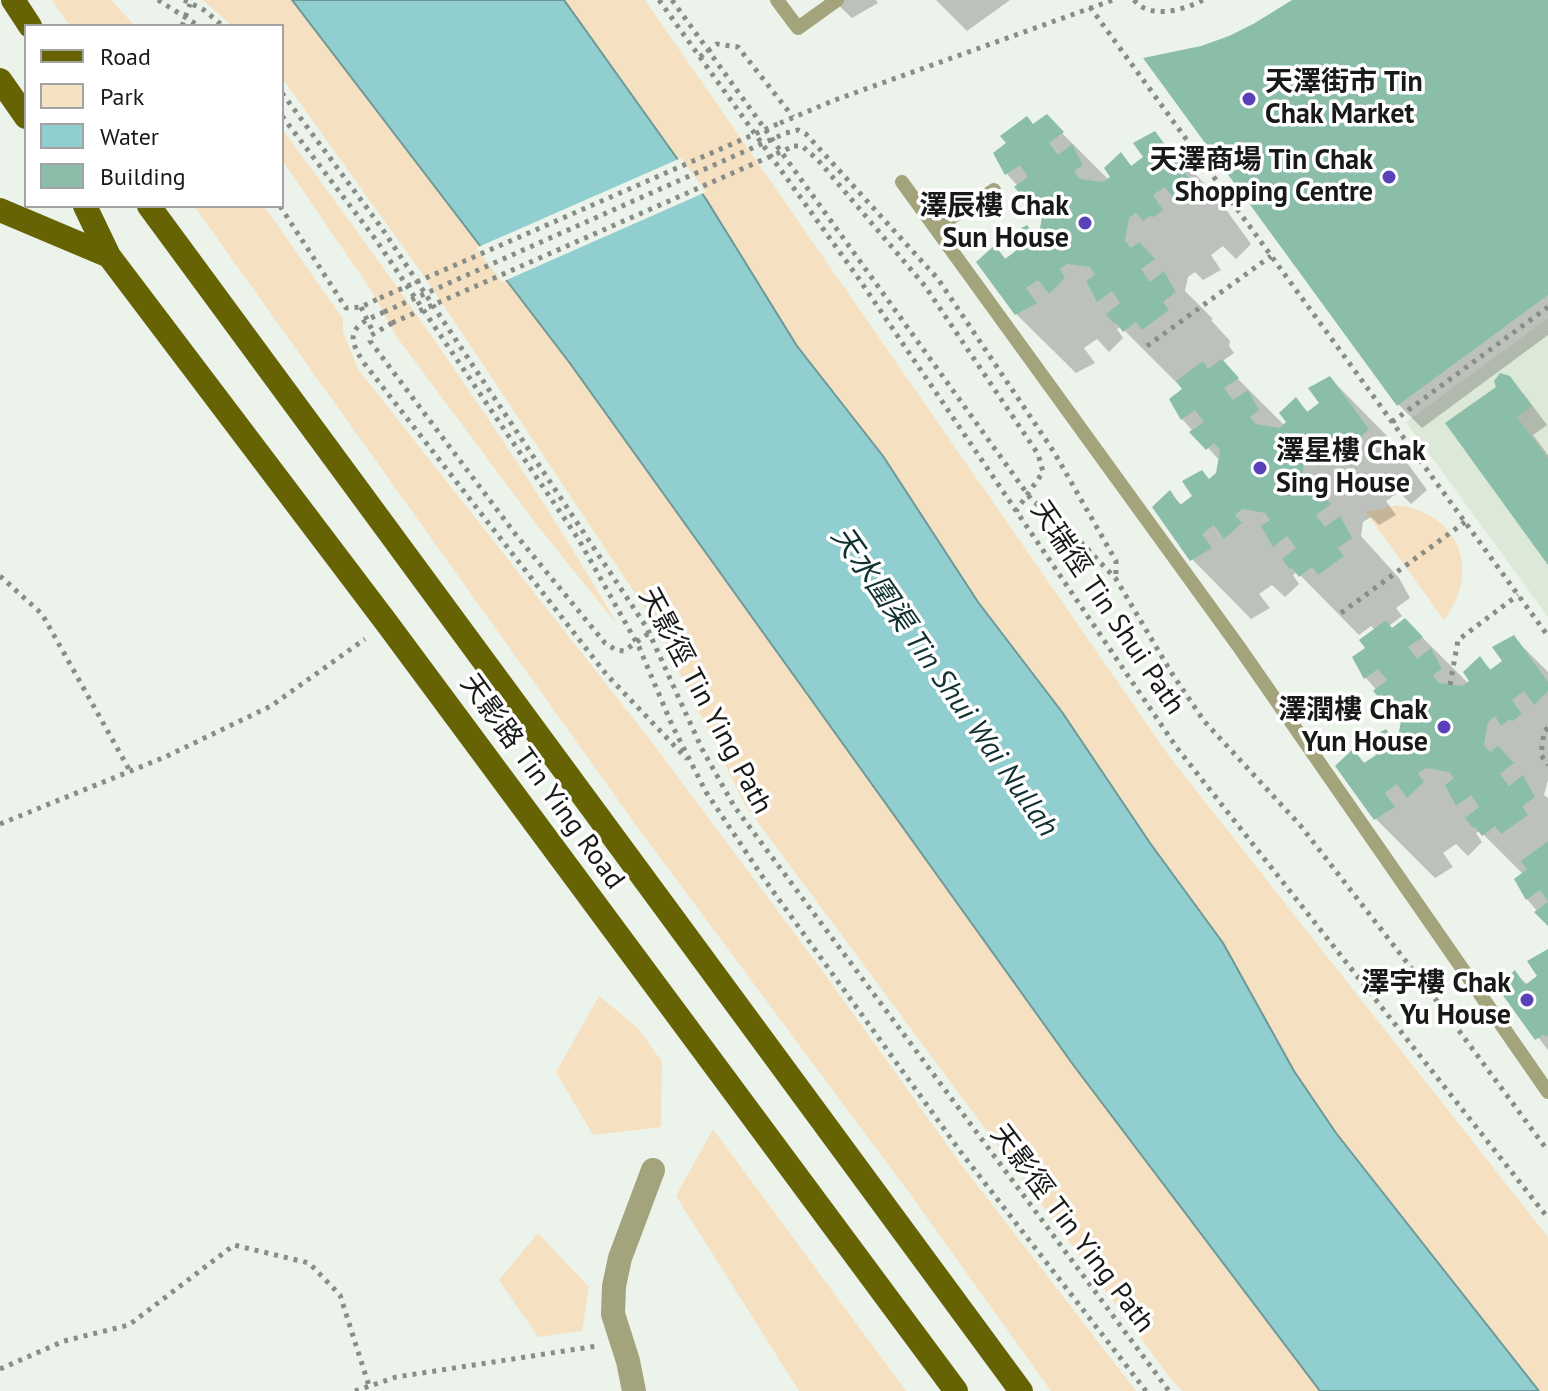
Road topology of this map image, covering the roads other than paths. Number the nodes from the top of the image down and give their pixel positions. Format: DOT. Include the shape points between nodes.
graph roads {
  1 [pos="13,0"];
  2 [pos="777,0"];
  3 [pos="837,0"];
  4 [pos="29,24"];
  5 [pos="0,80"];
  6 [pos="24,114"];
  7 [pos="902,182"];
  8 [pos="994,190"];
  9 [pos="86,208"];
  10 [pos="150,208"];
  11 [pos="0,210"];
  12 [pos="937,227"];
  13 [pos="109,256"];
  14 [pos="1548,1092"];
  15 [pos="653,1170"];
  16 [pos="634,1391"];
  17 [pos="956,1391"];
  18 [pos="1021,1391"];
  1 -- 4 [label="main road"];
  2 -- 3 [label="lane" via="798,28"];
  5 -- 6 [label="main road"];
  7 -- 12 [label="lane"];
  8 -- 12 [label="lane"];
  9 -- 13 [label="main road, 天影路 Tin Ying Road"];
  10 -- 18 [label="main road, 天影路 Tin Ying Road"];
  11 -- 13 [label="main road"];
  12 -- 14 [label="lane" via="1248,660"];
  13 -- 17 [label="main road, 天影路 Tin Ying Road"];
  15 -- 16 [label="street" via="614,1286 613,1314"];
}
